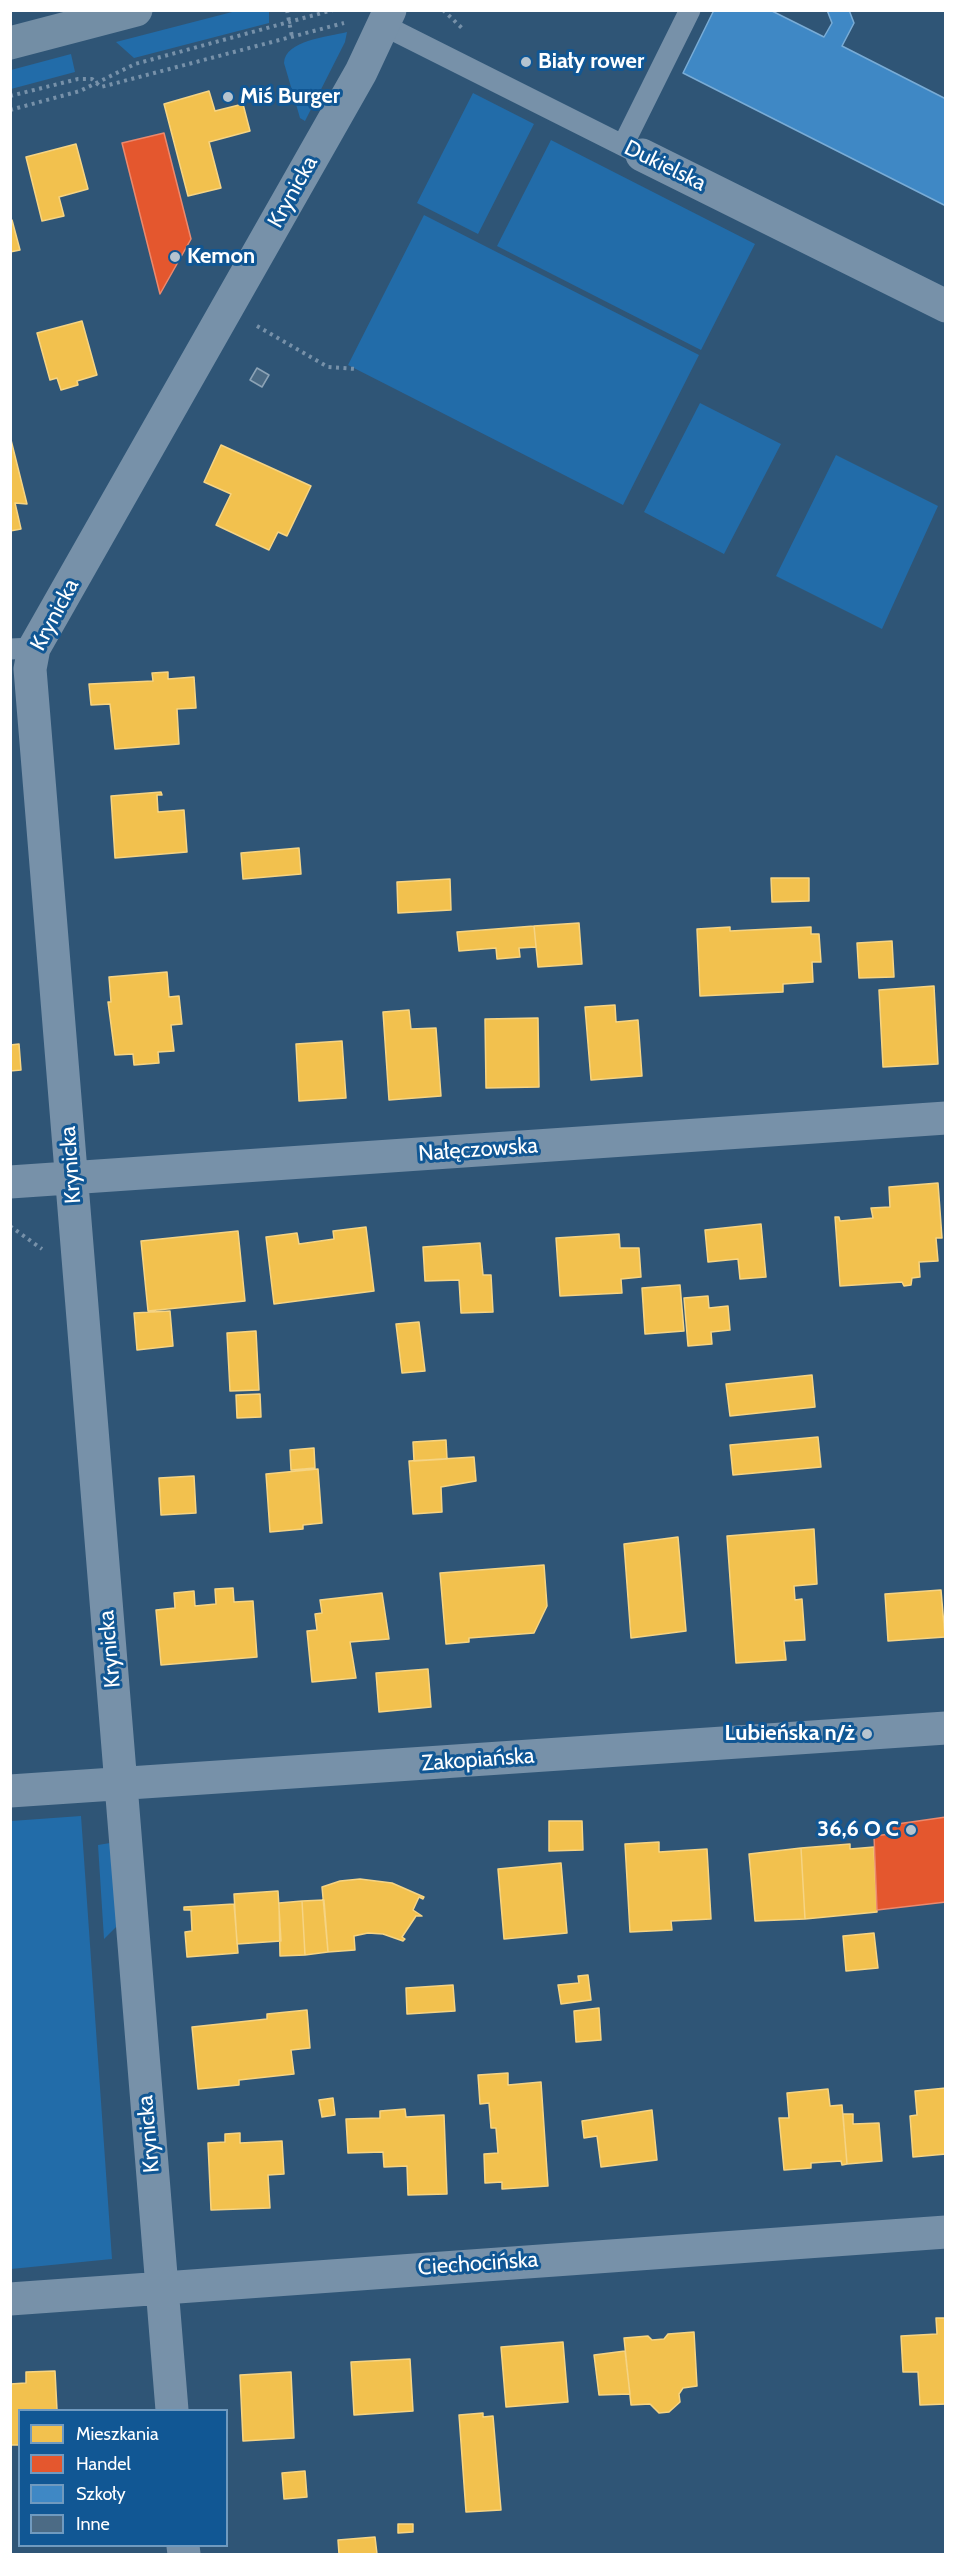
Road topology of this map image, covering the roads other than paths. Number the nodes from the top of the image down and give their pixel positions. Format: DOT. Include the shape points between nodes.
graph roads {
  1 [pos="136,10"];
  2 [pos="690,10"];
  3 [pos="388,18"];
  4 [pos="10,44"];
  5 [pos="633,150"];
  6 [pos="945,306"];
  7 [pos="22,648"];
  8 [pos="945,1118"];
  9 [pos="71,1177"];
  10 [pos="10,1182"];
  11 [pos="945,1728"];
  12 [pos="121,1784"];
  13 [pos="10,1791"];
  14 [pos="945,2232"];
  15 [pos="161,2287"];
  16 [pos="10,2299"];
  17 [pos="172,2409"];
  1 -- 4 [label="street"];
  2 -- 5 [label="lane"];
  3 -- 5 [label="lane, Dukielska"];
  3 -- 7 [label="street, Krynicka" via="105,526"];
  5 -- 6 [label="street, Dukielska"];
  7 -- 9 [label="street, Krynicka" via="30,669"];
  8 -- 9 [label="street, Nałęczowska"];
  9 -- 10 [label="street, Nałęczowska"];
  9 -- 12 [label="street, Krynicka"];
  11 -- 12 [label="street, Zakopiańska"];
  12 -- 13 [label="street, Zakopiańska"];
  12 -- 15 [label="street, Krynicka"];
  14 -- 15 [label="street, Ciechocińska"];
  15 -- 16 [label="street, Ciechocińska"];
  15 -- 17 [label="street, Krynicka"];
}
